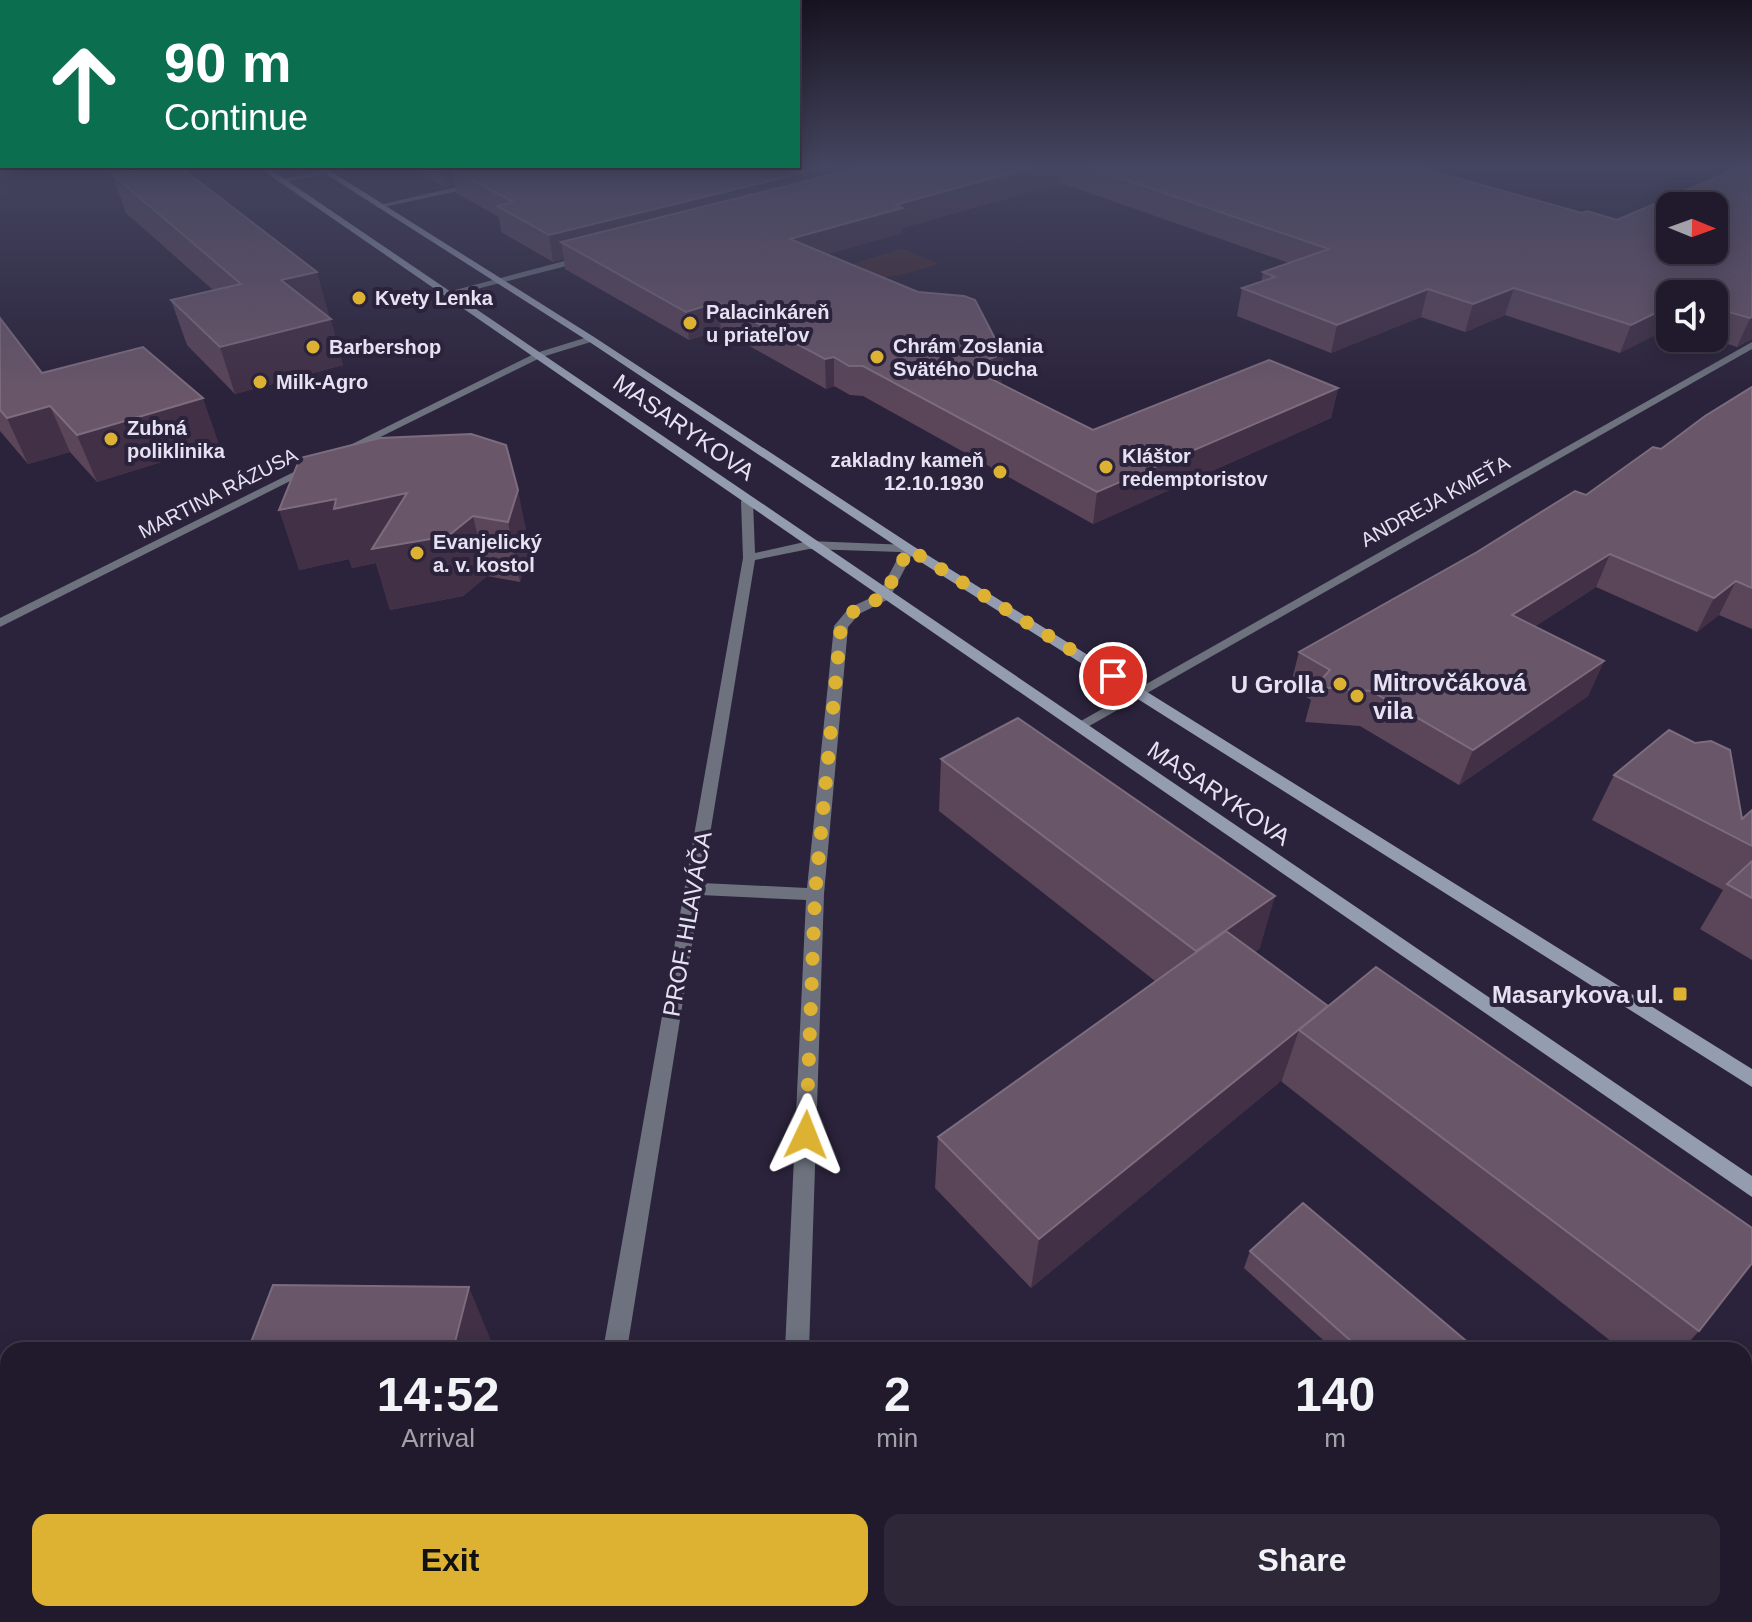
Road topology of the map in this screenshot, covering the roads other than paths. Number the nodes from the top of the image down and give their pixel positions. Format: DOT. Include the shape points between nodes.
graph roads {
  1 [pos="375,243"];
  2 [pos="438,243"];
  3 [pos="593,257"];
  4 [pos="499,281"];
  5 [pos="449,293"];
  6 [pos="591,339"];
  7 [pos="1752,345"];
  8 [pos="539,355"];
  9 [pos="747,501"];
  10 [pos="809,545"];
  11 [pos="909,549"];
  12 [pos="749,558"];
  13 [pos="884,596"];
  14 [pos="0,623"];
  15 [pos="1138,691"];
  16 [pos="1079,726"];
  17 [pos="693,889"];
  18 [pos="815,894"];
  19 [pos="1752,1079"];
  20 [pos="1752,1188"];
  21 [pos="616,1342"];
  22 [pos="797,1342"];
  1 -- 5 [label="main road, MASARYKOVA"];
  2 -- 4 [label="main road, MASARYKOVA"];
  3 -- 4 [label="street"];
  4 -- 5 [label="street"];
  4 -- 6 [label="main road, MASARYKOVA"];
  5 -- 8 [label="main road, MASARYKOVA"];
  6 -- 8 [label="street, MARTINA RÁZUSA"];
  6 -- 11 [label="main road, MASARYKOVA"];
  7 -- 15 [label="street, ANDREJA KMEŤA"];
  8 -- 9 [label="main road, MASARYKOVA"];
  8 -- 14 [label="street, MARTINA RÁZUSA"];
  9 -- 10 [label="main road, MASARYKOVA"];
  9 -- 12 [label="street, PROF. HLAVÁČA"];
  10 -- 11 [label="street"];
  10 -- 12 [label="street"];
  10 -- 13 [label="main road, MASARYKOVA"];
  11 -- 13 [label="street"];
  11 -- 15 [label="main road, MASARYKOVA"];
  12 -- 17 [label="street, PROF. HLAVÁČA"];
  13 -- 16 [label="main road, MASARYKOVA"];
  13 -- 18 [label="street" via="854,611 841,626"];
  15 -- 16 [label="street, ANDREJA KMEŤA"];
  15 -- 19 [label="main road, MASARYKOVA"];
  16 -- 20 [label="main road, MASARYKOVA"];
  17 -- 18 [label="street"];
  17 -- 21 [label="street, PROF. HLAVÁČA"];
  18 -- 22 [label="street"];
}
